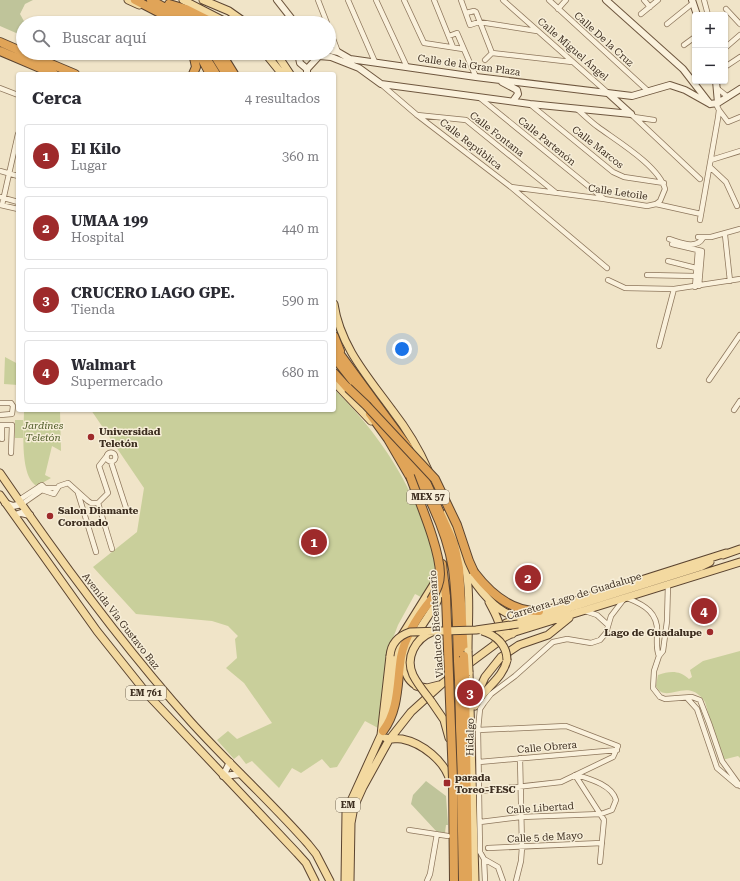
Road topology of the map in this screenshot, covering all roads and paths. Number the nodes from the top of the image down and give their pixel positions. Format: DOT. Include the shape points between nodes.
graph roads {
  1 [pos="128,0"];
  2 [pos="135,0"];
  3 [pos="151,0"];
  4 [pos="183,0"];
  5 [pos="203,0"];
  6 [pos="277,0"];
  7 [pos="318,0"];
  8 [pos="348,0"];
  9 [pos="376,0"];
  10 [pos="404,0"];
  11 [pos="434,0"];
  12 [pos="461,0"];
  13 [pos="503,0"];
  14 [pos="549,0"];
  15 [pos="566,0"];
  16 [pos="606,0"];
  17 [pos="644,0"];
  18 [pos="658,0"];
  19 [pos="704,0"];
  20 [pos="166,2"];
  21 [pos="693,2"];
  22 [pos="650,6"];
  23 [pos="558,9"];
  24 [pos="726,9"];
  25 [pos="696,12"];
  26 [pos="707,12"];
  27 [pos="466,13"];
  28 [pos="641,14"];
  29 [pos="159,16"];
  30 [pos="164,16"];
  31 [pos="177,16"];
  32 [pos="185,16"];
  33 [pos="200,16"];
  34 [pos="214,16"];
  35 [pos="236,16"];
  36 [pos="290,16"];
  37 [pos="324,16"];
  38 [pos="479,22"];
  39 [pos="667,24"];
  40 [pos="740,24"];
  41 [pos="537,31"];
  42 [pos="449,36"];
  43 [pos="740,36"];
  44 [pos="692,39"];
  45 [pos="0,42"];
  46 [pos="684,45"];
  47 [pos="728,46"];
  48 [pos="336,47"];
  49 [pos="453,47"];
  50 [pos="16,49"];
  51 [pos="463,49"];
  52 [pos="0,51"];
  53 [pos="338,52"];
  54 [pos="492,53"];
  55 [pos="740,57"];
  56 [pos="16,58"];
  57 [pos="336,59"];
  58 [pos="21,60"];
  59 [pos="43,60"];
  60 [pos="198,60"];
  61 [pos="202,60"];
  62 [pos="205,60"];
  63 [pos="218,60"];
  64 [pos="225,60"];
  65 [pos="271,60"];
  66 [pos="281,60"];
  67 [pos="299,60"];
  68 [pos="314,60"];
  69 [pos="485,60"];
  70 [pos="375,62"];
  71 [pos="572,62"];
  72 [pos="728,65"];
  73 [pos="407,67"];
  74 [pos="49,72"];
  75 [pos="70,72"];
  76 [pos="194,72"];
  77 [pos="207,72"];
  78 [pos="214,72"];
  79 [pos="225,72"];
  80 [pos="233,72"];
  81 [pos="280,72"];
  82 [pos="289,72"];
  83 [pos="307,72"];
  84 [pos="476,77"];
  85 [pos="496,80"];
  86 [pos="381,84"];
  87 [pos="717,84"];
  88 [pos="0,89"];
  89 [pos="718,89"];
  90 [pos="740,89"];
  91 [pos="648,90"];
  92 [pos="16,94"];
  93 [pos="609,94"];
  94 [pos="479,96"];
  95 [pos="728,97"];
  96 [pos="513,101"];
  97 [pos="530,104"];
  98 [pos="714,104"];
  99 [pos="577,109"];
  100 [pos="719,110"];
  101 [pos="417,115"];
  102 [pos="632,116"];
  103 [pos="740,117"];
  104 [pos="654,120"];
  105 [pos="16,143"];
  106 [pos="740,151"];
  107 [pos="711,160"];
  108 [pos="710,168"];
  109 [pos="0,171"];
  110 [pos="9,174"];
  111 [pos="16,176"];
  112 [pos="700,179"];
  113 [pos="664,183"];
  114 [pos="511,187"];
  115 [pos="556,193"];
  116 [pos="2,198"];
  117 [pos="604,199"];
  118 [pos="16,202"];
  119 [pos="656,204"];
  120 [pos="1,205"];
  121 [pos="737,206"];
  122 [pos="16,209"];
  123 [pos="701,214"];
  124 [pos="700,220"];
  125 [pos="740,229"];
  126 [pos="724,235"];
  127 [pos="700,251"];
  128 [pos="668,261"];
  129 [pos="607,268"];
  130 [pos="696,268"];
  131 [pos="647,275"];
  132 [pos="695,276"];
  133 [pos="740,279"];
  134 [pos="608,280"];
  135 [pos="730,281"];
  136 [pos="697,287"];
  137 [pos="674,289"];
  138 [pos="336,313"];
  139 [pos="740,336"];
  140 [pos="336,341"];
  141 [pos="658,346"];
  142 [pos="336,349"];
  143 [pos="336,360"];
  144 [pos="345,361"];
  145 [pos="336,375"];
  146 [pos="709,380"];
  147 [pos="336,384"];
  148 [pos="348,388"];
  149 [pos="740,401"];
  150 [pos="0,404"];
  151 [pos="734,410"];
  152 [pos="0,414"];
  153 [pos="12,414"];
  154 [pos="1,425"];
  155 [pos="12,425"];
  156 [pos="2,439"];
  157 [pos="11,453"];
  158 [pos="106,457"];
  159 [pos="111,462"];
  160 [pos="0,473"];
  161 [pos="410,476"];
  162 [pos="78,492"];
  163 [pos="0,495"];
  164 [pos="20,502"];
  165 [pos="98,502"];
  166 [pos="5,503"];
  167 [pos="127,511"];
  168 [pos="15,515"];
  169 [pos="30,515"];
  170 [pos="112,549"];
  171 [pos="740,549"];
  172 [pos="96,552"];
  173 [pos="726,553"];
  174 [pos="740,562"];
  175 [pos="441,565"];
  176 [pos="469,570"];
  177 [pos="443,584"];
  178 [pos="668,584"];
  179 [pos="488,592"];
  180 [pos="625,598"];
  181 [pos="497,601"];
  182 [pos="516,608"];
  183 [pos="539,611"];
  184 [pos="585,611"];
  185 [pos="572,615"];
  186 [pos="525,616"];
  187 [pos="608,625"];
  188 [pos="476,630"];
  189 [pos="434,632"];
  190 [pos="512,634"];
  191 [pos="492,646"];
  192 [pos="463,656"];
  193 [pos="659,656"];
  194 [pos="400,667"];
  195 [pos="464,676"];
  196 [pos="445,685"];
  197 [pos="419,687"];
  198 [pos="471,707"];
  199 [pos="472,718"];
  200 [pos="478,730"];
  201 [pos="382,733"];
  202 [pos="449,738"];
  203 [pos="389,740"];
  204 [pos="617,750"];
  205 [pos="520,758"];
  206 [pos="230,762"];
  207 [pos="479,762"];
  208 [pos="241,774"];
  209 [pos="576,775"];
  210 [pos="223,776"];
  211 [pos="452,780"];
  212 [pos="521,787"];
  213 [pos="740,787"];
  214 [pos="480,791"];
  215 [pos="349,813"];
  216 [pos="601,814"];
  217 [pos="521,817"];
  218 [pos="480,822"];
  219 [pos="348,823"];
  220 [pos="409,830"];
  221 [pos="437,834"];
  222 [pos="448,836"];
  223 [pos="602,843"];
  224 [pos="522,847"];
  225 [pos="488,848"];
  226 [pos="484,859"];
  227 [pos="600,862"];
  228 [pos="315,881"];
  229 [pos="330,881"];
  230 [pos="345,881"];
  231 [pos="350,881"];
  232 [pos="427,881"];
  233 [pos="453,881"];
  234 [pos="462,881"];
  235 [pos="468,881"];
  236 [pos="475,881"];
  237 [pos="485,881"];
  238 [pos="503,881"];
  239 [pos="516,881"];
  1 -- 29 [label="main road"];
  2 -- 30 [label="highway"];
  3 -- 31 [label="highway"];
  4 -- 34 [label="main road"];
  5 -- 35 [label="main road"];
  6 -- 36 [label="street"];
  7 -- 37 [label="street"];
  8 -- 70 [label="street"];
  9 -- 73 [label="street"];
  10 -- 49 [label="street" via="424,43"];
  11 -- 42 [label="street"];
  12 -- 27 [label="street"];
  13 -- 41 [label="street, Calle Miguel Ángel"];
  14 -- 23 [label="street, Calle De la Cruz"];
  15 -- 23 [label="street"];
  16 -- 98 [label="street" via="683,69"];
  17 -- 22 [label="street"];
  18 -- 22 [label="street"];
  19 -- 26 [label="street"];
  20 -- 32 [label="highway"];
  20 -- 33 [label="highway"];
  21 -- 25 [label="street"];
  21 -- 39 [label="street"];
  22 -- 28 [label="street"];
  23 -- 91 [label="street, Calle De la Cruz"];
  24 -- 40 [label="street"];
  27 -- 38 [label="street" via="476,11"];
  27 -- 38 [label="street" via="470,25"];
  38 -- 41 [label="street"];
  38 -- 54 [label="street"];
  41 -- 71 [label="street, Calle Miguel Ángel"];
  42 -- 49 [label="street"];
  42 -- 51 [label="street" via="457,33"];
  43 -- 47 [label="street"];
  44 -- 46 [label="street"];
  45 -- 50 [label="highway"];
  48 -- 53 [label="street"];
  49 -- 51 [label="street"];
  51 -- 84 [label="street"];
  52 -- 56 [label="highway"];
  53 -- 70 [label="street, Calle de la Gran Plaza" via="350,59"];
  54 -- 69 [label="street"];
  54 -- 71 [label="street"];
  55 -- 72 [label="street"];
  57 -- 86 [label="street, Calle República" via="359,68"];
  58 -- 74 [label="highway"];
  59 -- 75 [label="highway"];
  60 -- 76 [label="highway"];
  61 -- 77 [label="highway"];
  62 -- 78 [label="highway"];
  63 -- 79 [label="highway"];
  64 -- 80 [label="highway"];
  65 -- 81 [label="main road"];
  66 -- 82 [label="main road"];
  67 -- 83 [label="street"];
  68 -- 83 [label="street"];
  70 -- 73 [label="street, Calle de la Gran Plaza"];
  71 -- 93 [label="street, Calle Miguel Ángel"];
  73 -- 84 [label="street, Calle de la Gran Plaza"];
  84 -- 85 [label="street, Calle de la Gran Plaza"];
  85 -- 93 [label="street, Calle de la Gran Plaza"];
  85 -- 96 [label="street" via="517,90 518,94"];
  86 -- 94 [label="street"];
  86 -- 101 [label="street, Calle República"];
  87 -- 89 [label="street"];
  88 -- 92 [label="street"];
  89 -- 95 [label="street"];
  89 -- 98 [label="street"];
  90 -- 95 [label="street"];
  91 -- 93 [label="street, Calle de la Gran Plaza" via="632,96"];
  91 -- 98 [label="street, Calle de la Gran Plaza" via="670,85"];
  93 -- 102 [label="street, Calle Miguel Ángel"];
  94 -- 96 [label="street"];
  94 -- 117 [label="street, Calle Partenón"];
  95 -- 98 [label="street"];
  96 -- 97 [label="street"];
  97 -- 99 [label="street"];
  97 -- 113 [label="street, Calle Marcos" via="613,172 624,177"];
  98 -- 100 [label="street"];
  99 -- 102 [label="street"];
  99 -- 113 [label="street" via="596,126 626,145"];
  100 -- 103 [label="street" via="728,122"];
  100 -- 107 [label="street"];
  101 -- 114 [label="street, Calle República"];
  101 -- 115 [label="street, Calle Fontana" via="466,120"];
  102 -- 104 [label="street"];
  102 -- 112 [label="street"];
  105 -- 110 [label="street"];
  106 -- 107 [label="street"];
  107 -- 108 [label="street"];
  108 -- 121 [label="street" via="726,182"];
  108 -- 123 [label="street"];
  109 -- 110 [label="street"];
  110 -- 111 [label="street"];
  110 -- 116 [label="street"];
  113 -- 119 [label="street, Calle Letoile" via="665,193"];
  114 -- 115 [label="street, Calle Letoile"];
  114 -- 129 [label="street, Calle República"];
  115 -- 117 [label="street, Calle Letoile"];
  116 -- 118 [label="street"];
  116 -- 120 [label="street"];
  117 -- 119 [label="street, Calle Letoile" via="647,206"];
  119 -- 123 [label="street"];
  120 -- 122 [label="street"];
  123 -- 124 [label="street"];
  125 -- 126 [label="street"];
  126 -- 127 [label="street" via="701,237 700,243 692,245 671,242"];
  126 -- 135 [label="street"];
  127 -- 130 [label="street"];
  127 -- 136 [label="street"];
  128 -- 130 [label="street"];
  130 -- 132 [label="street"];
  131 -- 132 [label="street"];
  132 -- 136 [label="street"];
  133 -- 135 [label="street"];
  134 -- 137 [label="street" via="625,288"];
  135 -- 136 [label="street"];
  136 -- 137 [label="street"];
  137 -- 141 [label="street"];
  138 -- 176 [label="main road" via="340,330 356,362 394,411 426,464"];
  139 -- 146 [label="street"];
  140 -- 144 [label="highway, MEX 57"];
  142 -- 144 [label="highway, MEX 57"];
  143 -- 192 [label="highway, MEX 57" via="382,418 427,495 445,538 453,575"];
  144 -- 192 [label="highway, MEX 57" via="398,432 420,468 451,536 459,568"];
  145 -- 148 [label="highway, Viaducto Bicentenario"];
  147 -- 175 [label="main road" via="380,432 415,492 435,541"];
  148 -- 161 [label="highway, Viaducto Bicentenario, bridge" via="381,428"];
  148 -- 176 [label="highway, bridge" via="435,479 457,526"];
  149 -- 151 [label="street"];
  150 -- 153 [label="street" via="12,404"];
  152 -- 153 [label="street"];
  153 -- 155 [label="street"];
  154 -- 155 [label="street"];
  154 -- 156 [label="street"];
  155 -- 157 [label="street"];
  158 -- 159 [label="street"];
  158 -- 159 [label="street" via="109,453 114,454 115,459"];
  158 -- 165 [label="street" via="99,466 108,493"];
  159 -- 167 [label="street"];
  160 -- 164 [label="main road, Avenida Via Gustavo Baz"];
  161 -- 194 [label="highway, bridge" via="439,565 439,583 409,635 402,652"];
  161 -- 211 [label="highway, Viaducto Bicentenario, bridge" via="435,534 444,575"];
  162 -- 164 [label="street" via="68,483 62,484 55,491 42,488"];
  162 -- 165 [label="street" via="91,503"];
  162 -- 172 [label="street"];
  163 -- 166 [label="main road, EM 761"];
  164 -- 166 [label="street" via="13,506"];
  164 -- 169 [label="main road, Avenida Via Gustavo Baz"];
  165 -- 170 [label="street"];
  166 -- 168 [label="main road, EM 761"];
  168 -- 169 [label="street"];
  168 -- 210 [label="main road, EM 761" via="139,684"];
  169 -- 206 [label="main road, Avenida Via Gustavo Baz" via="65,566 159,685"];
  171 -- 173 [label="main road, Carretera Lago de Guadalupe"];
  173 -- 183 [label="main road"];
  173 -- 188 [label="main road, Carretera Lago de Guadalupe, bridge" via="700,567 518,624"];
  174 -- 178 [label="main road, Carretera Lago de Guadalupe"];
  175 -- 177 [label="main road"];
  175 -- 201 [label="main road" via="433,588 399,640 388,715"];
  176 -- 179 [label="highway"];
  176 -- 181 [label="main road"];
  176 -- 192 [label="main road"];
  177 -- 196 [label="main road, bridge" via="447,665"];
  177 -- 197 [label="main road" via="437,603 407,653 407,673"];
  178 -- 180 [label="main road, Carretera Lago de Guadalupe"];
  178 -- 193 [label="street" via="667,622 663,651"];
  179 -- 181 [label="highway"];
  179 -- 182 [label="highway"];
  179 -- 186 [label="main road" via="504,613"];
  179 -- 191 [label="main road" via="500,627 498,639"];
  180 -- 184 [label="main road, Carretera Lago de Guadalupe"];
  180 -- 187 [label="street, Hidalgo" via="611,616"];
  180 -- 193 [label="street" via="641,604 654,614 658,627 656,650"];
  181 -- 182 [label="main road"];
  182 -- 183 [label="highway"];
  183 -- 186 [label="main road"];
  184 -- 185 [label="main road, Carretera Lago de Guadalupe"];
  184 -- 187 [label="street" via="597,615"];
  185 -- 190 [label="main road, Carretera Lago de Guadalupe"];
  185 -- 198 [label="main road" via="548,635 519,645 501,657 485,676"];
  186 -- 190 [label="main road" via="506,624 505,630"];
  187 -- 200 [label="street, Hidalgo" via="604,637 596,642 568,639 548,645 486,700 480,709"];
  188 -- 189 [label="main road, Carretera Lago de Guadalupe, bridge"];
  188 -- 199 [label="main road, bridge" via="498,639 505,650 507,660 501,674 478,701"];
  189 -- 201 [label="main road, Carretera Lago de Guadalupe, bridge" via="404,635 393,645"];
  189 -- 202 [label="main road, bridge" via="427,634 418,642 410,661 414,677 444,720"];
  190 -- 191 [label="main road, Carretera Lago de Guadalupe"];
  191 -- 196 [label="main road, Carretera Lago de Guadalupe"];
  192 -- 195 [label="highway, MEX 57, bridge"];
  192 -- 195 [label="main road, bridge"];
  193 -- 213 [label="street" via="653,682 656,693 666,699 687,698 697,708 717,768"];
  194 -- 197 [label="main road" via="407,680"];
  194 -- 201 [label="highway" via="394,708 390,722"];
  195 -- 198 [label="main road"];
  195 -- 234 [label="highway, MEX 57"];
  195 -- 235 [label="highway, MEX 57"];
  196 -- 197 [label="main road"];
  196 -- 202 [label="main road"];
  196 -- 203 [label="main road, Carretera Lago de Guadalupe" via="410,712"];
  198 -- 199 [label="main road"];
  199 -- 236 [label="main road"];
  200 -- 204 [label="street" via="566,726 617,744"];
  200 -- 207 [label="street, Hidalgo"];
  201 -- 203 [label="main road"];
  201 -- 215 [label="main road, Carretera Lago de Guadalupe / EM"];
  202 -- 211 [label="main road"];
  203 -- 211 [label="main road" via="403,739 424,749 442,764"];
  203 -- 215 [label="main road, Carretera Lago de Guadalupe / EM"];
  204 -- 205 [label="street, Calle Obrera"];
  204 -- 209 [label="street" via="613,757"];
  205 -- 207 [label="street, Calle Obrera"];
  205 -- 212 [label="street"];
  206 -- 208 [label="main road, Avenida Via Gustavo Baz"];
  206 -- 210 [label="street"];
  207 -- 214 [label="street, Hidalgo"];
  208 -- 210 [label="street"];
  208 -- 229 [label="main road, Avenida Via Gustavo Baz" via="316,854"];
  209 -- 212 [label="street" via="557,783"];
  209 -- 216 [label="street"];
  209 -- 216 [label="street" via="600,783 615,796 614,808"];
  210 -- 228 [label="main road, EM 761" via="297,853"];
  211 -- 233 [label="highway, Viaducto Bicentenario"];
  212 -- 214 [label="street"];
  212 -- 217 [label="street"];
  214 -- 218 [label="street, Hidalgo"];
  215 -- 219 [label="main road, Carretera Lago de Guadalupe / EM"];
  216 -- 217 [label="street, Calle Libertad"];
  216 -- 223 [label="street" via="604,821"];
  217 -- 218 [label="street, Calle Libertad"];
  217 -- 224 [label="street"];
  218 -- 226 [label="street, Hidalgo" via="480,852"];
  219 -- 230 [label="main road, Carretera Lago de Guadalupe / EM"];
  219 -- 231 [label="main road, Carretera Lago de Guadalupe / EM"];
  220 -- 221 [label="street"];
  221 -- 222 [label="street"];
  221 -- 232 [label="street"];
  223 -- 224 [label="street, Calle 5 de Mayo"];
  223 -- 227 [label="street"];
  224 -- 225 [label="street, Calle 5 de Mayo"];
  224 -- 239 [label="street"];
  226 -- 237 [label="street, Hidalgo"];
  226 -- 238 [label="street" via="498,867"];
}
